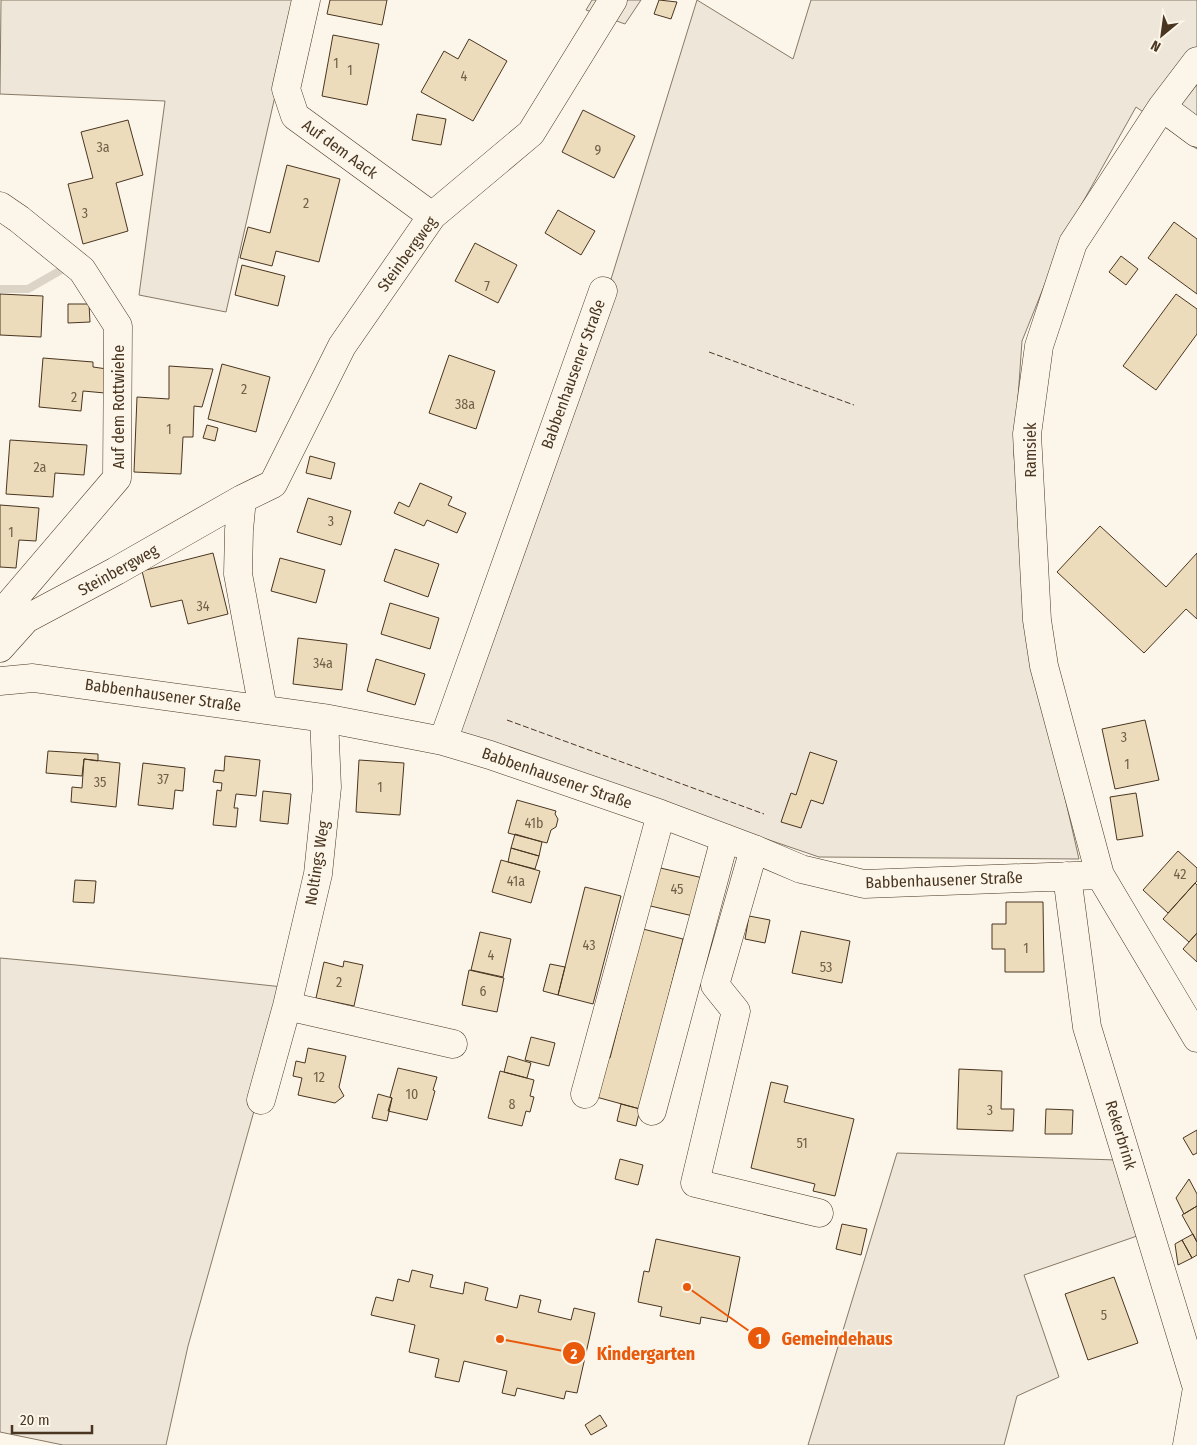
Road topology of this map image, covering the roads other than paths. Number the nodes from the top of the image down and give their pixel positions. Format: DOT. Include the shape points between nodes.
graph roads {
  1 [pos="306,0"];
  2 [pos="613,0"];
  3 [pos="1197,60"];
  4 [pos="1162,107"];
  5 [pos="1197,133"];
  6 [pos="0,206"];
  7 [pos="432,216"];
  8 [pos="603,291"];
  9 [pos="242,499"];
  10 [pos="0,615"];
  11 [pos="0,648"];
  12 [pos="0,681"];
  13 [pos="263,709"];
  14 [pos="324,718"];
  15 [pos="443,741"];
  16 [pos="661,814"];
  17 [pos="725,838"];
  18 [pos="754,849"];
  19 [pos="1100,875"];
  20 [pos="1068,876"];
  21 [pos="287,1006"];
  22 [pos="1197,1038"];
  23 [pos="454,1044"];
  24 [pos="586,1094"];
  25 [pos="261,1100"];
  26 [pos="652,1111"];
  27 [pos="820,1213"];
  28 [pos="1197,1388"];
  29 [pos="1187,1445"];
  1 -- 7 [label="street, Auf dem Aack" via="286,90 295,116"];
  2 -- 7 [label="street, Steinbergweg" via="531,133"];
  3 -- 4 [label="street, Ramsiek"];
  4 -- 5 [label="street"];
  4 -- 19 [label="street, Ramsiek" via="1073,243 1038,346 1027,434 1037,620 1042,657"];
  6 -- 10 [label="street, Auf dem Rottwiehe" via="82,270 118,326 118,478"];
  7 -- 9 [label="street, Steinbergweg" via="342,346 273,484"];
  8 -- 15 [label="street, Babbenhausener Straße"];
  9 -- 11 [label="street, Steinbergweg" via="26,619"];
  9 -- 13 [label="street" via="238,574"];
  12 -- 13 [label="street, Babbenhausener Straße" via="34,678"];
  13 -- 14 [label="street, Babbenhausener Straße"];
  14 -- 15 [label="street, Babbenhausener Straße"];
  14 -- 21 [label="street, Noltings Weg" via="327,787 318,874"];
  15 -- 16 [label="street, Babbenhausener Straße"];
  16 -- 17 [label="street, Babbenhausener Straße"];
  16 -- 24 [label="street"];
  17 -- 18 [label="street, Babbenhausener Straße"];
  17 -- 26 [label="street"];
  18 -- 20 [label="street, Babbenhausener Straße" via="801,869 864,884"];
  18 -- 27 [label="street" via="715,985 736,1011 695,1183"];
  19 -- 20 [label="street, Babbenhausener Straße"];
  19 -- 22 [label="street"];
  20 -- 28 [label="street, Rekerbrink" via="1087,1028"];
  21 -- 23 [label="street"];
  21 -- 25 [label="street, Noltings Weg"];
  28 -- 29 [label="street"];
}
